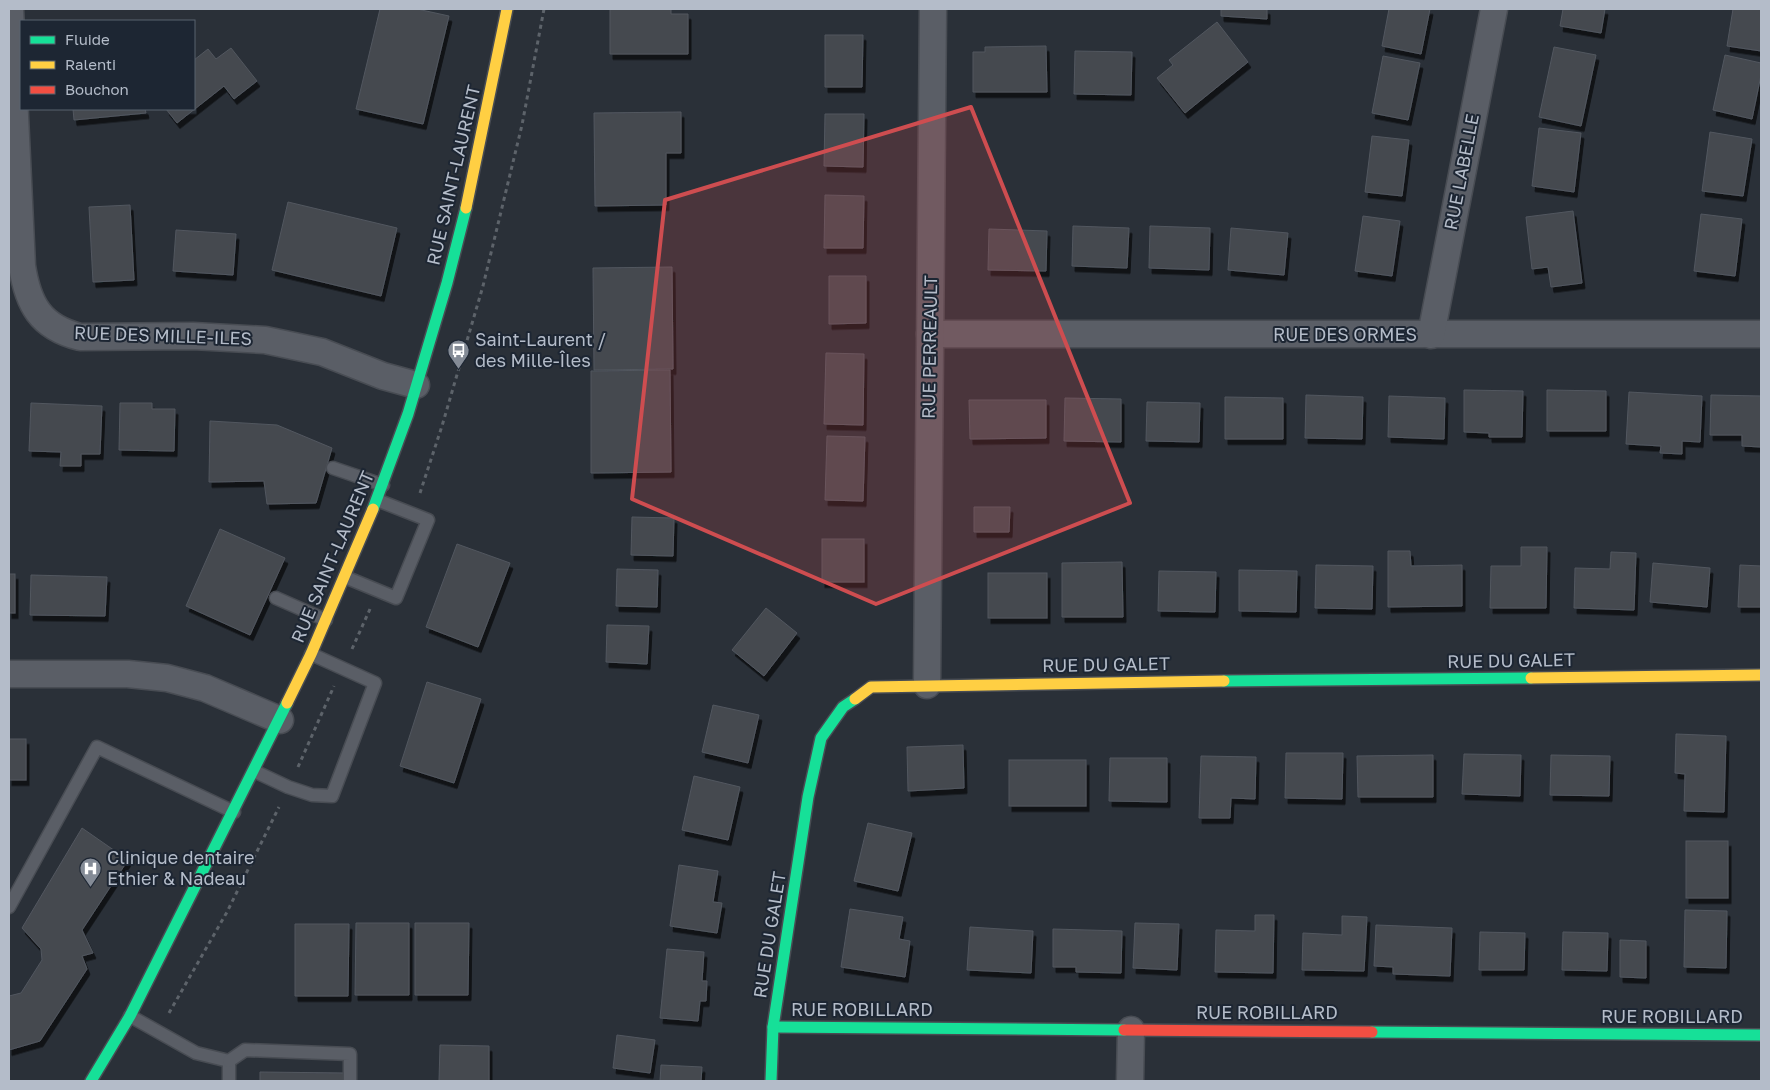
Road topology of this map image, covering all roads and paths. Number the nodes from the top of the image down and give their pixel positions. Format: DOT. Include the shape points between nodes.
graph roads {
  1 [pos="10,9"];
  2 [pos="507,9"];
  3 [pos="544,9"];
  4 [pos="933,9"];
  5 [pos="1494,9"];
  6 [pos="930,334"];
  7 [pos="1761,334"];
  8 [pos="1430,335"];
  9 [pos="416,385"];
  10 [pos="333,468"];
  11 [pos="383,485"];
  12 [pos="377,500"];
  13 [pos="417,500"];
  14 [pos="345,577"];
  15 [pos="276,598"];
  16 [pos="370,610"];
  17 [pos="326,620"];
  18 [pos="352,651"];
  19 [pos="311,654"];
  20 [pos="9,674"];
  21 [pos="1761,675"];
  22 [pos="927,685"];
  23 [pos="328,699"];
  24 [pos="280,720"];
  25 [pos="299,765"];
  26 [pos="254,771"];
  27 [pos="280,805"];
  28 [pos="234,812"];
  29 [pos="9,907"];
  30 [pos="130,1016"];
  31 [pos="166,1018"];
  32 [pos="773,1027"];
  33 [pos="1131,1030"];
  34 [pos="1761,1035"];
  35 [pos="229,1061"];
  36 [pos="91,1081"];
  37 [pos="229,1081"];
  38 [pos="350,1081"];
  39 [pos="771,1081"];
  40 [pos="1130,1081"];
  1 -- 9 [label="street, RUE DES MILLE-ILES" via="22,266 31,302 43,318 53,327 80,337 211,337 274,342 322,352"];
  2 -- 9 [label="street, RUE SAINT-LAURENT" via="462,222"];
  3 -- 13 [label="path" via="522,125 483,286 440,434"];
  4 -- 6 [label="street, RUE PERREAULT"];
  5 -- 8 [label="street, RUE LABELLE"];
  6 -- 8 [label="street, RUE DES ORMES"];
  6 -- 22 [label="street, RUE PERREAULT"];
  7 -- 8 [label="street, RUE DES ORMES"];
  9 -- 11 [label="street, RUE SAINT-LAURENT"];
  10 -- 11 [label="lane"];
  11 -- 12 [label="street, RUE SAINT-LAURENT"];
  12 -- 14 [label="street, RUE SAINT-LAURENT"];
  12 -- 14 [label="lane" via="428,520 396,598"];
  14 -- 17 [label="street, RUE SAINT-LAURENT"];
  15 -- 17 [label="lane"];
  16 -- 18 [label="path"];
  17 -- 19 [label="street, RUE SAINT-LAURENT"];
  19 -- 24 [label="street, RUE SAINT-LAURENT"];
  19 -- 26 [label="lane" via="375,683 332,796 312,795 288,788"];
  20 -- 24 [label="street" via="128,674 187,681"];
  21 -- 22 [label="street, RUE DU GALET"];
  22 -- 32 [label="street, RUE DU GALET" via="871,687 843,707 821,738 808,797"];
  23 -- 25 [label="path"];
  24 -- 26 [label="street, RUE SAINT-LAURENT"];
  26 -- 28 [label="street, RUE SAINT-LAURENT"];
  27 -- 31 [label="path" via="218,929"];
  28 -- 29 [label="lane" via="97,747"];
  28 -- 30 [label="street, RUE SAINT-LAURENT"];
  30 -- 35 [label="lane" via="196,1052"];
  30 -- 36 [label="street, RUE SAINT-LAURENT"];
  32 -- 33 [label="street, RUE ROBILLARD"];
  32 -- 39 [label="street, RUE DU GALET"];
  33 -- 34 [label="street, RUE ROBILLARD"];
  33 -- 40 [label="street"];
  35 -- 37 [label="lane"];
  35 -- 38 [label="lane" via="245,1050 350,1054"];
}
